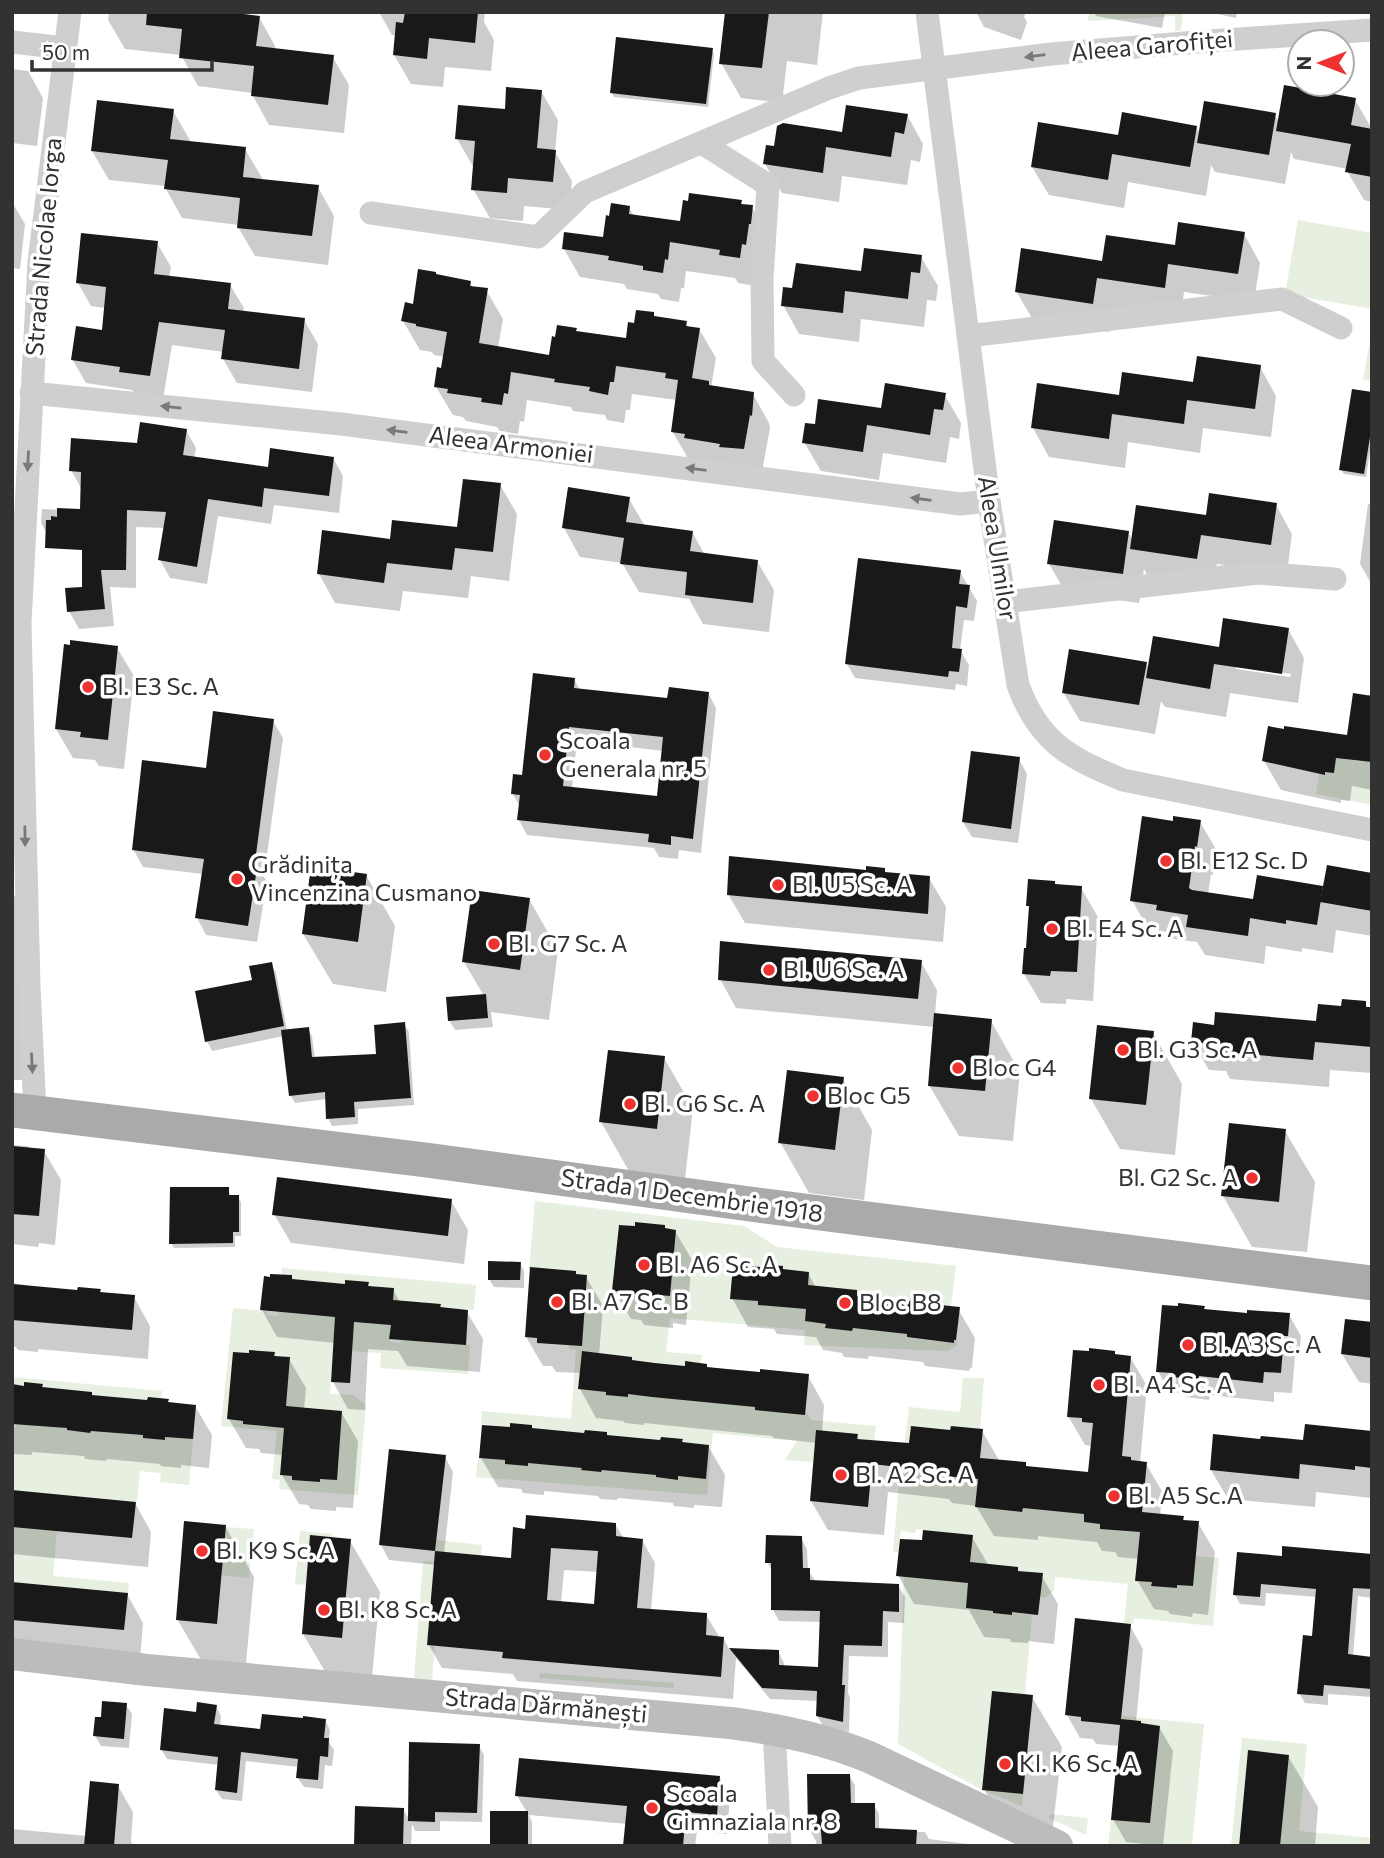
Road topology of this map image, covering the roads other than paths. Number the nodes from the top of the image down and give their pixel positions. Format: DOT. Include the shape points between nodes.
graph roads {
  1 [pos="70,12"];
  2 [pos="927,12"];
  3 [pos="1372,30"];
  4 [pos="12,42"];
  5 [pos="65,48"];
  6 [pos="933,68"];
  7 [pos="702,143"];
  8 [pos="371,213"];
  9 [pos="1341,328"];
  10 [pos="968,336"];
  11 [pos="31,393"];
  12 [pos="794,395"];
  13 [pos="989,501"];
  14 [pos="1335,579"];
  15 [pos="1005,603"];
  16 [pos="1372,830"];
  17 [pos="23,1111"];
  18 [pos="1372,1283"];
  19 [pos="12,1654"];
  20 [pos="774,1729"];
  21 [pos="780,1846"];
  22 [pos="1057,1846"];
  1 -- 5 [label="street, Strada Nicolae Iorga"];
  2 -- 6 [label="street, Aleea Ulmilor"];
  3 -- 6 [label="street, Aleea Garofiței, one-way" via="1051,54"];
  4 -- 5 [label="street"];
  5 -- 11 [label="street, Strada Nicolae Iorga" via="39,262"];
  6 -- 7 [label="street, Aleea Garofiței" via="859,78"];
  6 -- 10 [label="street, Aleea Ulmilor"];
  7 -- 8 [label="street, Aleea Garofiței" via="585,192 538,237"];
  7 -- 12 [label="street" via="768,185 763,361"];
  9 -- 10 [label="street" via="1282,299"];
  10 -- 13 [label="street, Aleea Ulmilor"];
  13 -- 11 [label="street, Aleea Armoniei, one-way" via="960,504 341,424"];
  11 -- 17 [label="street, Strada Nicolae Iorga, one-way" via="20,623 29,986"];
  13 -- 15 [label="street, Aleea Ulmilor"];
  14 -- 15 [label="street" via="1258,573"];
  15 -- 16 [label="street, Aleea Ulmilor" via="1025,704 1062,750 1123,780"];
  17 -- 18 [label="main road, Strada 1 Decembrie 1918"];
  19 -- 20 [label="street, Strada Dărmănești"];
  20 -- 21 [label="street"];
  20 -- 22 [label="street, Strada Dărmănești" via="841,1745"];
}
